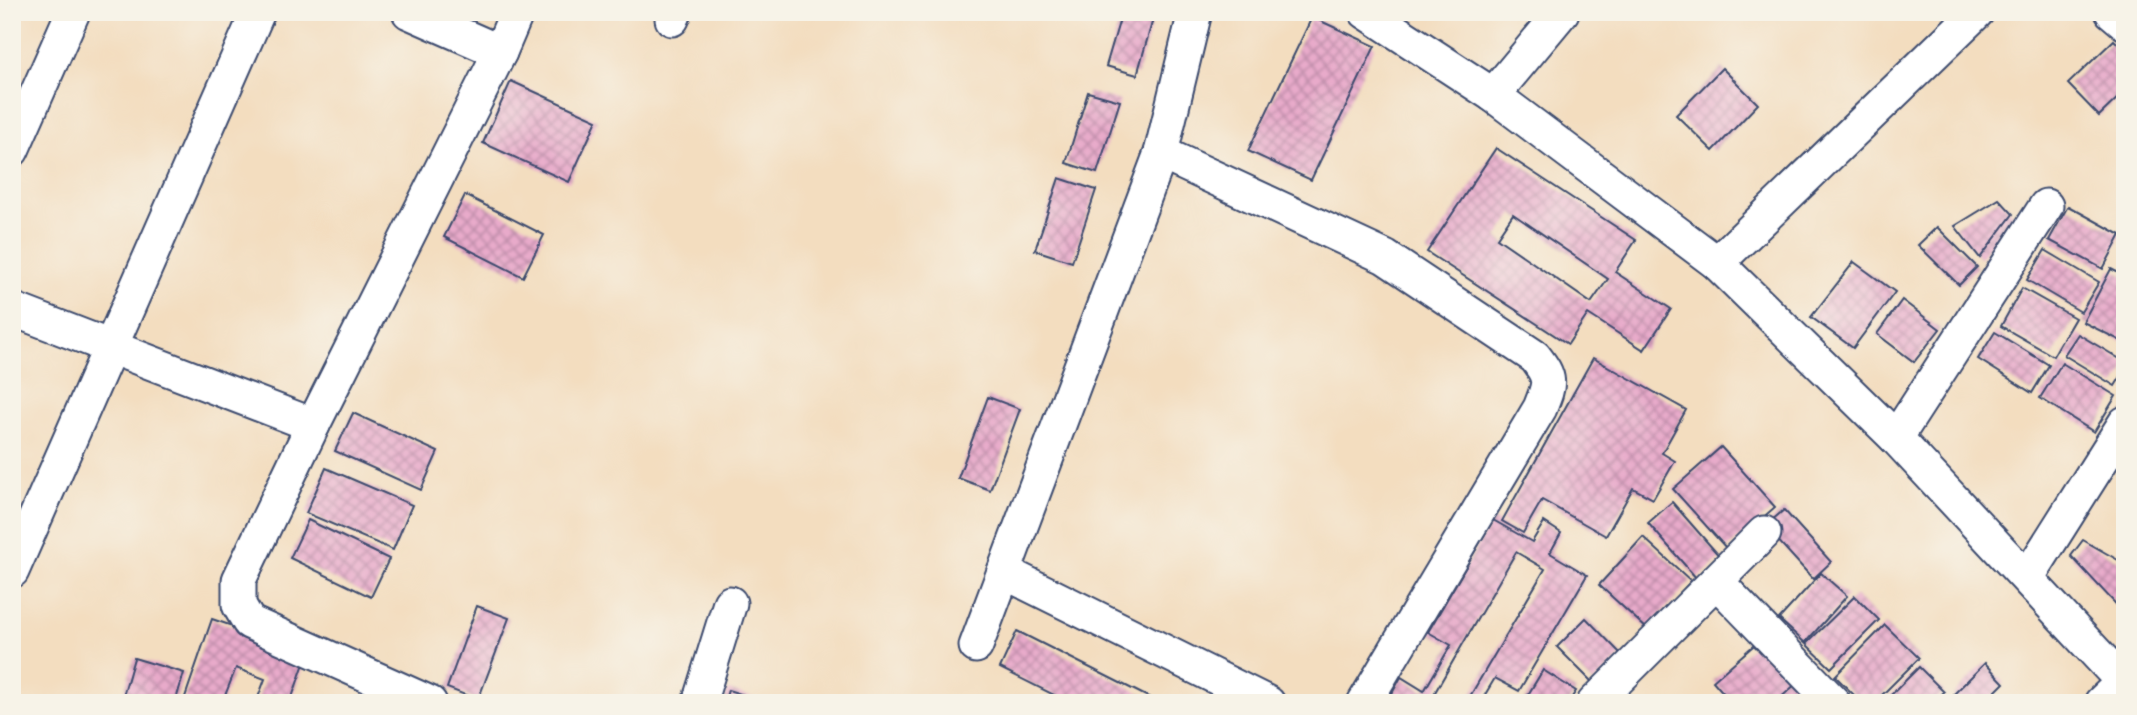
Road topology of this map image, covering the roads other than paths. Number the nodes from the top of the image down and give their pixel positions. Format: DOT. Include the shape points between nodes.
graph roads {
  1 [pos="73,12"];
  2 [pos="258,12"];
  3 [pos="410,12"];
  4 [pos="517,12"];
  5 [pos="1195,12"];
  6 [pos="1366,12"];
  7 [pos="1562,12"];
  8 [pos="1978,12"];
  9 [pos="2112,12"];
  10 [pos="2125,23"];
  11 [pos="500,52"];
  12 [pos="1493,95"];
  13 [pos="12,150"];
  14 [pos="1161,153"];
  15 [pos="2046,206"];
  16 [pos="1717,263"];
  17 [pos="12,309"];
  18 [pos="111,347"];
  19 [pos="2125,423"];
  20 [pos="313,425"];
  21 [pos="1896,438"];
  22 [pos="1764,533"];
  23 [pos="12,571"];
  24 [pos="1004,572"];
  25 [pos="2027,578"];
  26 [pos="1716,581"];
  27 [pos="730,603"];
  28 [pos="976,646"];
  29 [pos="2116,689"];
  30 [pos="1816,697"];
  31 [pos="430,703"];
  32 [pos="699,703"];
  33 [pos="1268,703"];
  34 [pos="1364,703"];
  35 [pos="1594,703"];
  1 -- 13 [label="street"];
  2 -- 18 [label="street"];
  3 -- 11 [label="street"];
  4 -- 11 [label="street"];
  5 -- 14 [label="street"];
  6 -- 12 [label="street"];
  7 -- 12 [label="street"];
  8 -- 16 [label="street"];
  9 -- 10 [label="street"];
  11 -- 20 [label="street"];
  12 -- 16 [label="street"];
  14 -- 24 [label="street"];
  14 -- 34 [label="street" via="1385,257 1535,357 1546,372 1548,387 1540,408"];
  15 -- 21 [label="street"];
  16 -- 21 [label="street"];
  17 -- 18 [label="street"];
  18 -- 20 [label="street"];
  18 -- 23 [label="street"];
  19 -- 25 [label="street"];
  20 -- 31 [label="street" via="239,580 239,605 249,622"];
  21 -- 25 [label="street"];
  22 -- 26 [label="street"];
  24 -- 28 [label="street"];
  24 -- 33 [label="street"];
  25 -- 29 [label="street"];
  26 -- 30 [label="street"];
  26 -- 35 [label="street"];
  27 -- 32 [label="street"];
}
